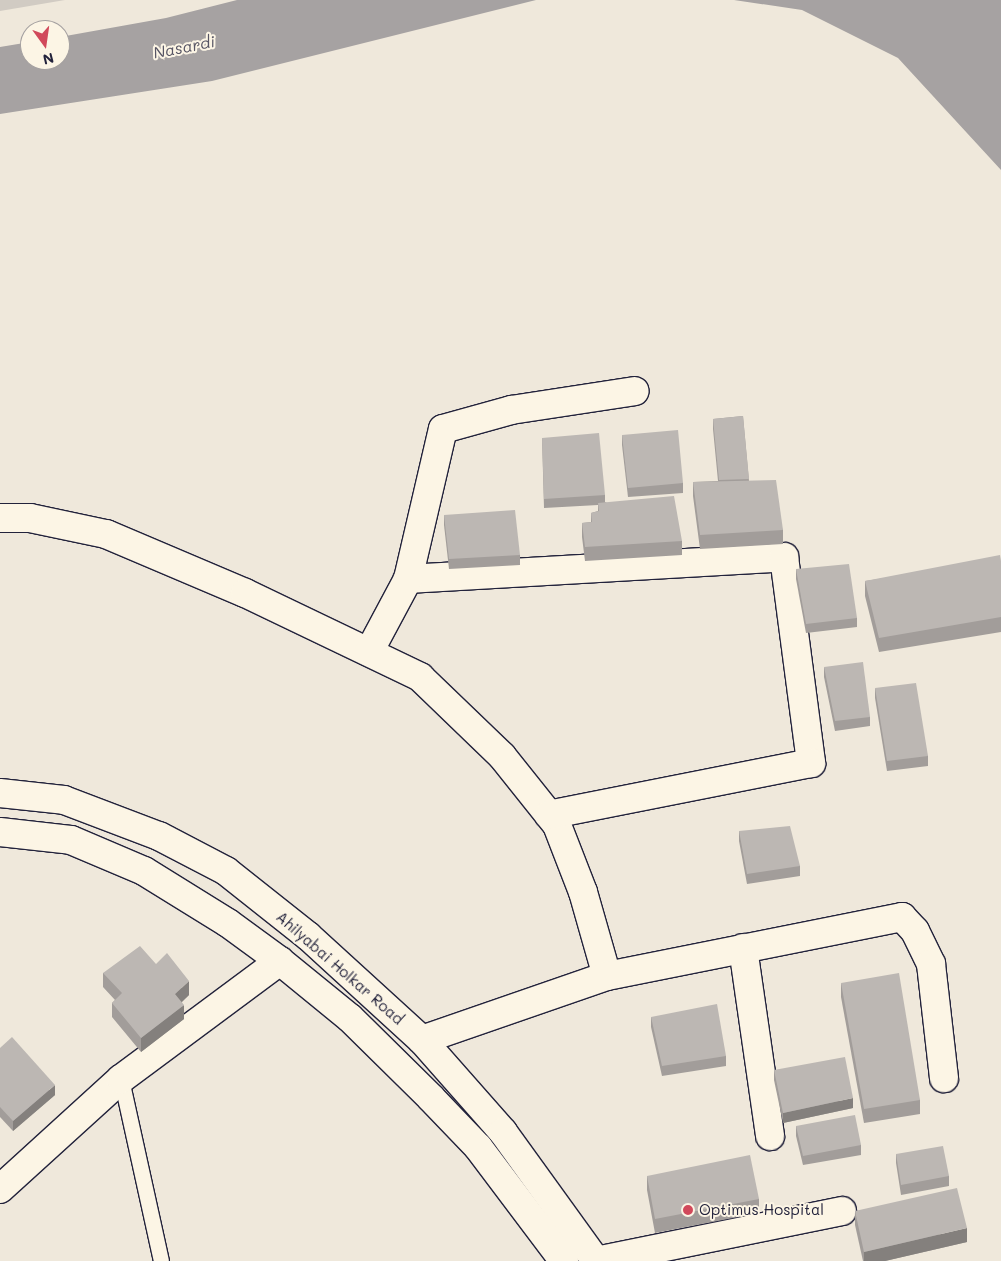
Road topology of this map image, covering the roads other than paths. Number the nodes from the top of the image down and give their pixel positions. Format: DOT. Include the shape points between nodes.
graph roads {
  1 [pos="635,391"];
  2 [pos="0,518"];
  3 [pos="408,579"];
  4 [pos="369,652"];
  5 [pos="0,793"];
  6 [pos="549,815"];
  7 [pos="0,832"];
  8 [pos="743,948"];
  9 [pos="280,961"];
  10 [pos="607,976"];
  11 [pos="422,1040"];
  12 [pos="944,1078"];
  13 [pos="122,1079"];
  14 [pos="770,1136"];
  15 [pos="0,1189"];
  16 [pos="842,1211"];
  17 [pos="162,1261"];
  18 [pos="564,1261"];
  19 [pos="596,1261"];
  1 -- 3 [label="street" via="530,406 443,429"];
  2 -- 4 [label="street" via="30,518 106,534 244,592"];
  3 -- 4 [label="street"];
  3 -- 6 [label="street" via="784,557 810,763"];
  4 -- 6 [label="street" via="420,677 502,756"];
  5 -- 11 [label="street, Ahilyabai Holkar Road" via="64,800 159,836 226,871 308,936"];
  6 -- 10 [label="street" via="558,825 583,892"];
  7 -- 9 [label="street" via="71,840 144,871 228,923"];
  8 -- 10 [label="street"];
  8 -- 12 [label="street" via="902,917 915,932 931,964"];
  8 -- 14 [label="street"];
  9 -- 13 [label="street"];
  9 -- 18 [label="street" via="350,1018 432,1098 478,1147"];
  10 -- 11 [label="street"];
  11 -- 19 [label="street, Ahilyabai Holkar Road" via="503,1132"];
  13 -- 15 [label="street"];
  13 -- 17 [label="lane"];
  16 -- 19 [label="street"];
}
